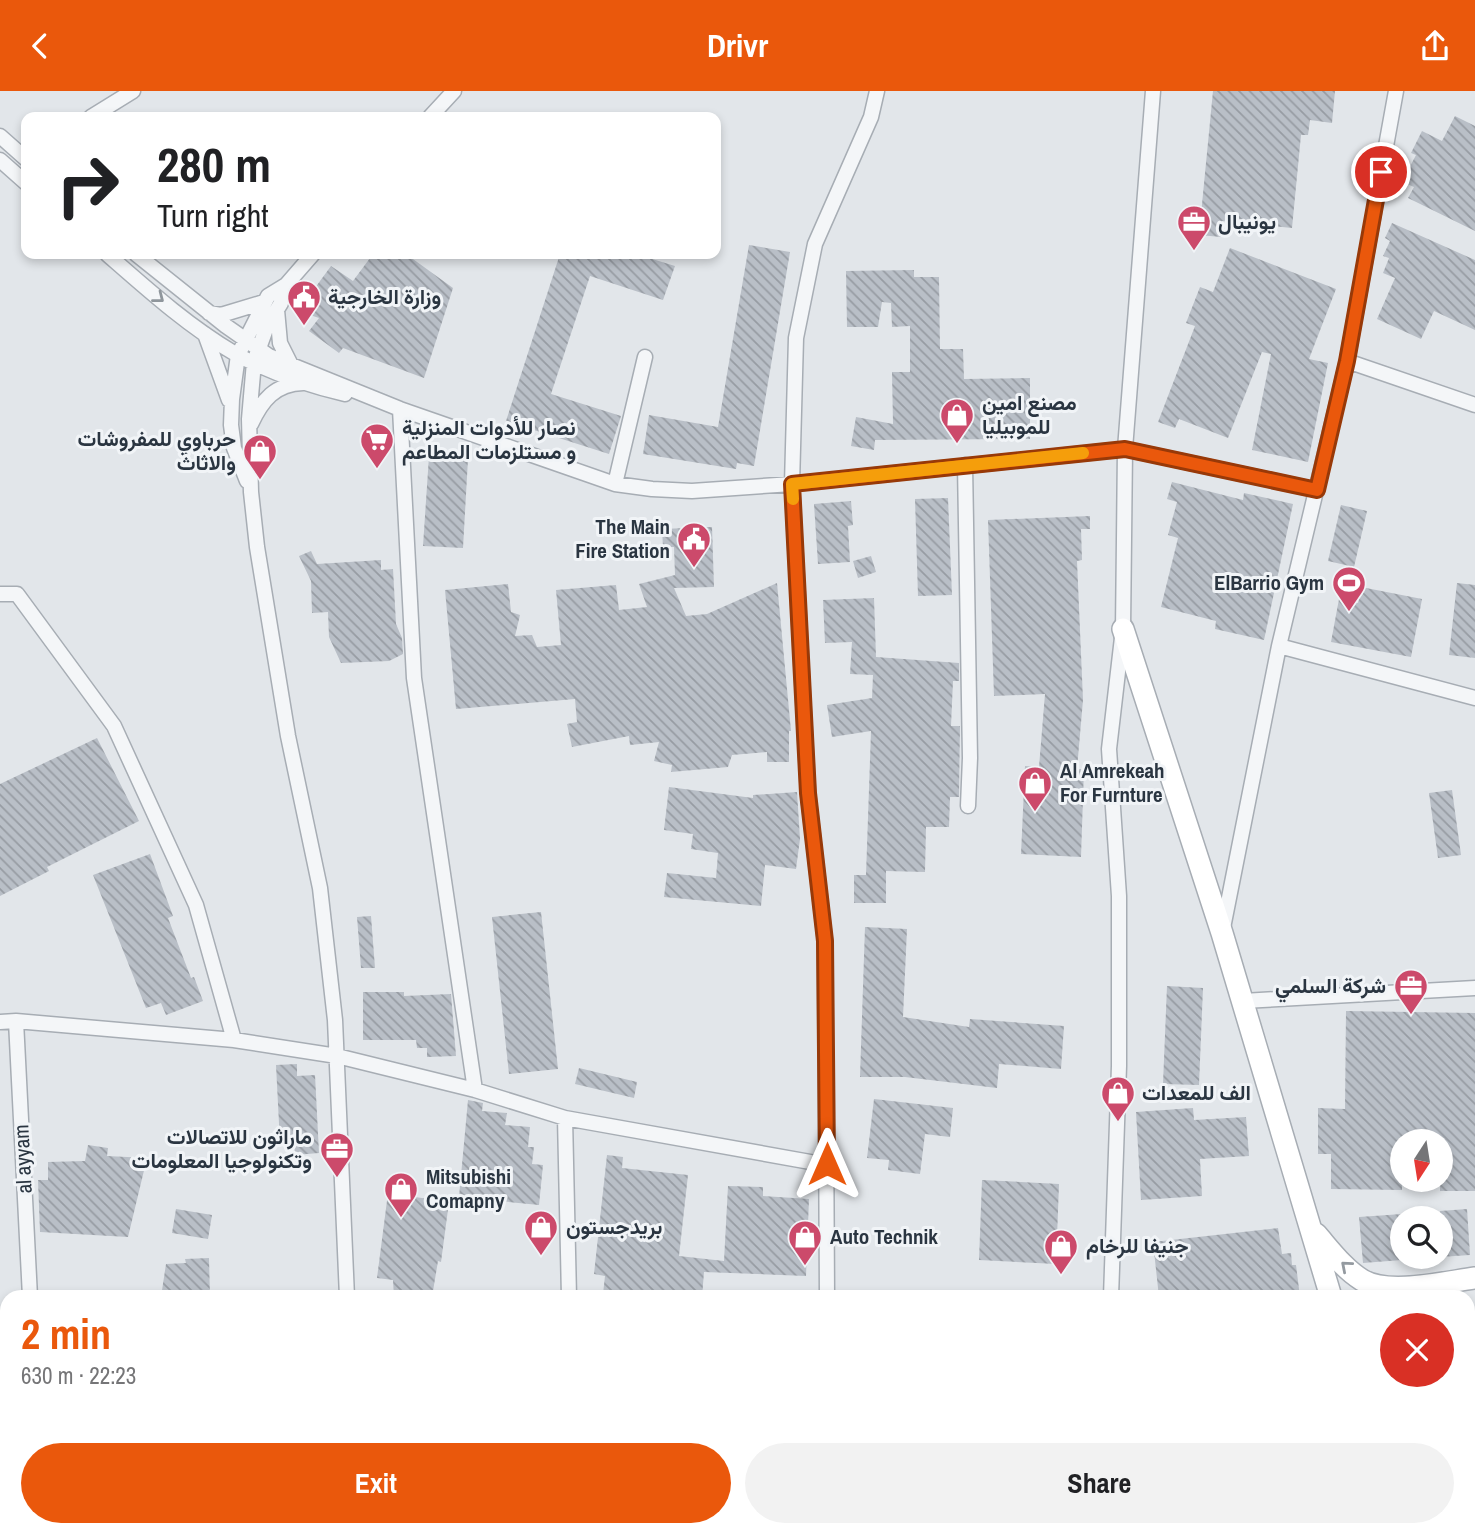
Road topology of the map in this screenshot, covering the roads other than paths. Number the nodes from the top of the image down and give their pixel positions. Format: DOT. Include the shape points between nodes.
graph roads {
  1 [pos="133,91"];
  2 [pos="454,91"];
  3 [pos="877,91"];
  4 [pos="1153,91"];
  5 [pos="1396,91"];
  6 [pos="99,112"];
  7 [pos="435,112"];
  8 [pos="0,136"];
  9 [pos="21,155"];
  10 [pos="0,160"];
  11 [pos="21,179"];
  12 [pos="113,259"];
  13 [pos="142,259"];
  14 [pos="309,259"];
  15 [pos="270,306"];
  16 [pos="209,313"];
  17 [pos="204,333"];
  18 [pos="244,339"];
  19 [pos="238,355"];
  20 [pos="256,355"];
  21 [pos="645,357"];
  22 [pos="1347,361"];
  23 [pos="291,365"];
  24 [pos="308,383"];
  25 [pos="1475,405"];
  26 [pos="400,408"];
  27 [pos="232,411"];
  28 [pos="249,428"];
  29 [pos="1125,449"];
  30 [pos="965,465"];
  31 [pos="615,484"];
  32 [pos="792,484"];
  33 [pos="1317,490"];
  34 [pos="251,492"];
  35 [pos="0,594"];
  36 [pos="1123,629"];
  37 [pos="1279,646"];
  38 [pos="1475,698"];
  39 [pos="968,806"];
  40 [pos="1222,933"];
  41 [pos="1475,988"];
  42 [pos="1243,1001"];
  43 [pos="16,1021"];
  44 [pos="0,1022"];
  45 [pos="234,1040"];
  46 [pos="337,1056"];
  47 [pos="475,1090"];
  48 [pos="565,1118"];
  49 [pos="827,1164"];
  50 [pos="1310,1226"];
  51 [pos="1475,1278"];
  52 [pos="30,1290"];
  53 [pos="347,1290"];
  54 [pos="569,1290"];
  55 [pos="827,1290"];
  56 [pos="1111,1290"];
  57 [pos="1329,1290"];
  58 [pos="1385,1290"];
  59 [pos="1402,1290"];
  1 -- 6 [label="street"];
  2 -- 7 [label="street"];
  3 -- 32 [label="street" via="871,117 815,244 796,338"];
  4 -- 29 [label="street"];
  5 -- 22 [label="street"];
  8 -- 9 [label="street"];
  10 -- 11 [label="street"];
  12 -- 17 [label="street, one-way"];
  13 -- 16 [label="street"];
  14 -- 15 [label="street" via="286,285 268,296"];
  15 -- 16 [label="street"];
  15 -- 18 [label="street"];
  15 -- 20 [label="street"];
  15 -- 23 [label="street"];
  16 -- 18 [label="street"];
  17 -- 19 [label="street"];
  17 -- 27 [label="street"];
  18 -- 19 [label="street"];
  18 -- 20 [label="street"];
  19 -- 20 [label="street"];
  19 -- 27 [label="street"];
  20 -- 23 [label="street"];
  20 -- 24 [label="street"];
  20 -- 28 [label="street"];
  21 -- 31 [label="street"];
  22 -- 25 [label="street"];
  22 -- 33 [label="street"];
  23 -- 26 [label="street"];
  24 -- 26 [label="street"];
  24 -- 28 [label="street" via="285,385 269,395"];
  26 -- 31 [label="street"];
  26 -- 47 [label="street" via="414,678"];
  27 -- 34 [label="street" via="234,448"];
  28 -- 34 [label="street"];
  29 -- 30 [label="street"];
  29 -- 33 [label="street"];
  29 -- 36 [label="street"];
  30 -- 32 [label="street"];
  30 -- 39 [label="street"];
  31 -- 32 [label="street" via="692,491"];
  32 -- 49 [label="street" via="808,793 825,941"];
  33 -- 37 [label="street"];
  34 -- 46 [label="street" via="288,736 320,888"];
  35 -- 45 [label="street" via="17,594 114,726 196,905"];
  36 -- 40 [label="street"];
  36 -- 56 [label="street" via="1109,749 1119,896"];
  37 -- 38 [label="street"];
  37 -- 40 [label="street"];
  40 -- 42 [label="street"];
  41 -- 42 [label="street"];
  42 -- 50 [label="street"];
  43 -- 44 [label="street"];
  43 -- 45 [label="street"];
  43 -- 52 [label="street, al ayyam"];
  45 -- 46 [label="street"];
  46 -- 47 [label="street"];
  46 -- 53 [label="street"];
  47 -- 48 [label="street"];
  48 -- 49 [label="street"];
  48 -- 54 [label="street"];
  49 -- 55 [label="street"];
  50 -- 57 [label="street"];
  58 -- 50 [label="street, one-way" via="1364,1281 1338,1259"];
  51 -- 59 [label="street"];
}
